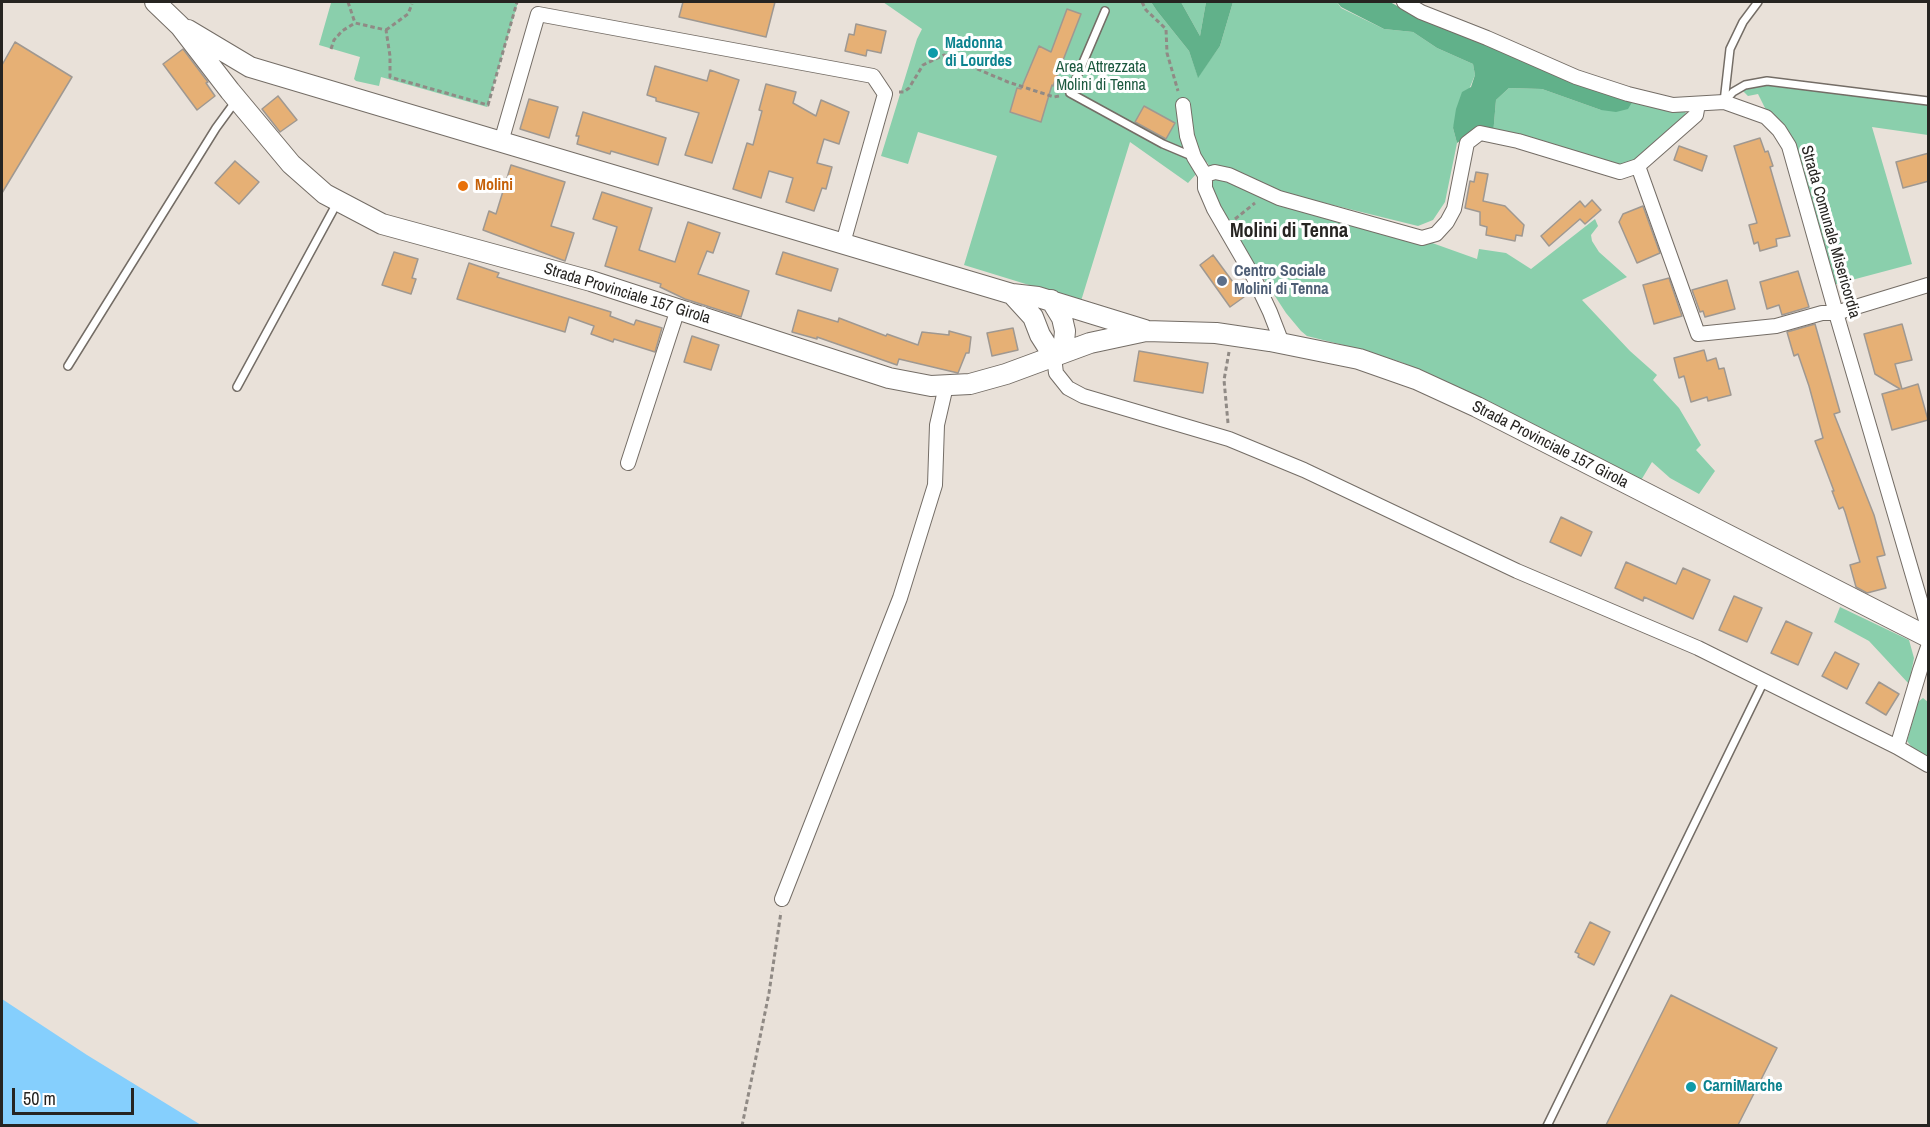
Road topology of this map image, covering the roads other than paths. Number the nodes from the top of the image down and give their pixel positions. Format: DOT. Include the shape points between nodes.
graph roads {
  1 [pos="155,2"];
  2 [pos="1404,2"];
  3 [pos="1758,2"];
  4 [pos="1105,11"];
  5 [pos="180,26"];
  6 [pos="250,67"];
  7 [pos="231,93"];
  8 [pos="1929,101"];
  9 [pos="1724,102"];
  10 [pos="1698,104"];
  11 [pos="1183,105"];
  12 [pos="501,142"];
  13 [pos="1194,157"];
  14 [pos="1638,166"];
  15 [pos="1205,175"];
  16 [pos="338,201"];
  17 [pos="843,243"];
  18 [pos="1929,285"];
  19 [pos="1012,294"];
  20 [pos="1051,300"];
  21 [pos="678,309"];
  22 [pos="1836,313"];
  23 [pos="1146,331"];
  24 [pos="1281,343"];
  25 [pos="1054,357"];
  26 [pos="68,366"];
  27 [pos="946,386"];
  28 [pos="237,387"];
  29 [pos="628,463"];
  30 [pos="1923,584"];
  31 [pos="1929,627"];
  32 [pos="1929,637"];
  33 [pos="1929,647"];
  34 [pos="1764,681"];
  35 [pos="1896,747"];
  36 [pos="1929,765"];
  37 [pos="782,898"];
  38 [pos="1547,1125"];
  1 -- 5 [label="main road, Strada Provinciale 157 Girola"];
  2 -- 10 [label="street, Strada Comunale Misericordia" via="1576,77 1673,105"];
  3 -- 9 [label="lane" via="1730,49"];
  4 -- 13 [label="lane" via="1070,93 1162,144"];
  5 -- 6 [label="main road, Strada Provinciale 157 Girola"];
  5 -- 7 [label="main road, Strada Provinciale 157 Girola"];
  6 -- 7 [label="main road" via="230,73"];
  6 -- 12 [label="main road, Strada Provinciale 157 Girola"];
  7 -- 16 [label="main road, Strada Provinciale 157 Girola" via="291,164"];
  7 -- 26 [label="lane" via="216,128"];
  8 -- 9 [label="lane" via="1767,81 1745,85"];
  9 -- 10 [label="street, Strada Comunale Misericordia"];
  9 -- 22 [label="street, Strada Comunale Misericordia" via="1766,117 1789,146"];
  10 -- 14 [label="street" via="1696,115"];
  11 -- 13 [label="street"];
  12 -- 17 [label="main road, Strada Provinciale 157 Girola"];
  12 -- 17 [label="street" via="538,14 873,76 885,94"];
  13 -- 15 [label="street"];
  14 -- 15 [label="street" via="1620,172 1480,133 1467,143 1454,209 1447,222 1436,234 1422,238 1279,198 1229,174"];
  14 -- 22 [label="street" via="1698,334 1776,326"];
  15 -- 24 [label="street" via="1205,188 1254,278"];
  16 -- 21 [label="main road, Strada Provinciale 157 Girola" via="382,224"];
  16 -- 28 [label="lane"];
  17 -- 19 [label="main road, Strada Provinciale 157 Girola"];
  18 -- 22 [label="street"];
  19 -- 20 [label="main road, Strada Provinciale 157 Girola"];
  19 -- 25 [label="main road" via="1033,317"];
  20 -- 23 [label="main road, Strada Provinciale 157 Girola"];
  20 -- 25 [label="main road" via="1065,331 1064,342"];
  21 -- 27 [label="main road, Strada Provinciale 157 Girola" via="889,378"];
  21 -- 29 [label="street"];
  22 -- 30 [label="street, Strada Comunale Misericordia"];
  23 -- 24 [label="main road, Strada Provinciale 157 Girola" via="1232,335"];
  23 -- 25 [label="main road, Strada Provinciale 157 Girola" via="1090,343"];
  24 -- 32 [label="main road, Strada Provinciale 157 Girola" via="1359,359 1416,379"];
  25 -- 27 [label="main road, Strada Provinciale 157 Girola" via="970,384"];
  25 -- 34 [label="street" via="1056,372 1068,388 1083,396 1229,439 1304,470 1516,571 1698,648"];
  27 -- 37 [label="street" via="937,425 935,485 900,598"];
  30 -- 31 [label="street, Strada Comunale Misericordia"];
  33 -- 35 [label="street"];
  34 -- 35 [label="street"];
  34 -- 38 [label="lane"];
  35 -- 36 [label="street"];
}
